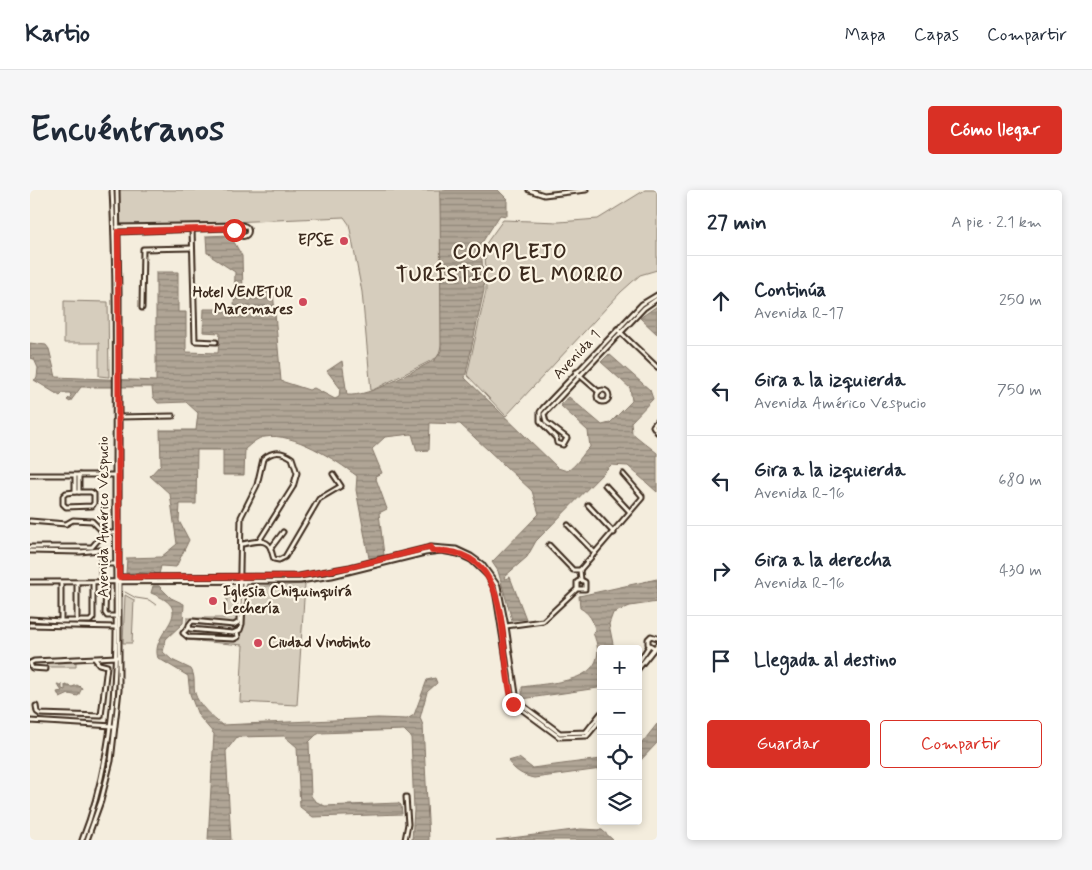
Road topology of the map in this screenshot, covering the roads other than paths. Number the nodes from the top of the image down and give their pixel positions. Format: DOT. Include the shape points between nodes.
graph roads {
  1 [pos="112,190"];
  2 [pos="117,190"];
  3 [pos="530,190"];
  4 [pos="586,190"];
  5 [pos="242,225"];
  6 [pos="227,226"];
  7 [pos="116,227"];
  8 [pos="192,229"];
  9 [pos="116,232"];
  10 [pos="238,233"];
  11 [pos="192,248"];
  12 [pos="657,295"];
  13 [pos="657,299"];
  14 [pos="652,300"];
  15 [pos="142,308"];
  16 [pos="618,331"];
  17 [pos="216,342"];
  18 [pos="593,354"];
  19 [pos="596,358"];
  20 [pos="657,367"];
  21 [pos="576,372"];
  22 [pos="580,376"];
  23 [pos="116,391"];
  24 [pos="599,392"];
  25 [pos="560,393"];
  26 [pos="173,416"];
  27 [pos="118,417"];
  28 [pos="657,421"];
  29 [pos="657,432"];
  30 [pos="560,434"];
  31 [pos="556,438"];
  32 [pos="333,474"];
  33 [pos="623,474"];
  34 [pos="30,475"];
  35 [pos="77,475"];
  36 [pos="117,475"];
  37 [pos="605,485"];
  38 [pos="77,492"];
  39 [pos="588,505"];
  40 [pos="630,512"];
  41 [pos="30,521"];
  42 [pos="568,525"];
  43 [pos="283,532"];
  44 [pos="104,533"];
  45 [pos="117,533"];
  46 [pos="614,533"];
  47 [pos="259,541"];
  48 [pos="242,544"];
  49 [pos="549,546"];
  50 [pos="30,547"];
  51 [pos="270,548"];
  52 [pos="30,551"];
  53 [pos="595,553"];
  54 [pos="101,564"];
  55 [pos="115,564"];
  56 [pos="578,570"];
  57 [pos="101,574"];
  58 [pos="117,580"];
  59 [pos="242,580"];
  60 [pos="580,580"];
  61 [pos="30,582"];
  62 [pos="61,583"];
  63 [pos="77,583"];
  64 [pos="93,583"];
  65 [pos="106,583"];
  66 [pos="577,589"];
  67 [pos="115,616"];
  68 [pos="30,619"];
  69 [pos="61,621"];
  70 [pos="77,621"];
  71 [pos="30,625"];
  72 [pos="115,626"];
  73 [pos="504,626"];
  74 [pos="189,627"];
  75 [pos="119,629"];
  76 [pos="237,632"];
  77 [pos="657,638"];
  78 [pos="653,646"];
  79 [pos="118,657"];
  80 [pos="642,658"];
  81 [pos="94,659"];
  82 [pos="642,663"];
  83 [pos="46,669"];
  84 [pos="515,702"];
  85 [pos="36,706"];
  86 [pos="68,715"];
  87 [pos="597,718"];
  88 [pos="30,721"];
  89 [pos="68,722"];
  90 [pos="597,724"];
  91 [pos="114,726"];
  92 [pos="406,796"];
  93 [pos="82,840"];
  94 [pos="87,840"];
  95 [pos="405,840"];
  1 -- 7 [label="street, Avenida Américo Vespucio"];
  2 -- 7 [label="street, Avenida Américo Vespucio"];
  3 -- 4 [label="street" via="544,195"];
  5 -- 6 [label="street"];
  5 -- 10 [label="street" via="238,227"];
  5 -- 10 [label="street" via="247,227 248,234 241,236"];
  6 -- 7 [label="street"];
  6 -- 8 [label="street"];
  6 -- 10 [label="street"];
  7 -- 9 [label="street, Avenida Américo Vespucio"];
  8 -- 9 [label="street"];
  8 -- 11 [label="street"];
  9 -- 23 [label="street, Avenida Américo Vespucio"];
  11 -- 15 [label="street" via="143,250"];
  11 -- 17 [label="street" via="195,341"];
  12 -- 14 [label="street, Avenida 1"];
  13 -- 14 [label="street, Avenida 1"];
  14 -- 16 [label="street, Avenida 1" via="642,304"];
  16 -- 18 [label="street, Avenida 1"];
  16 -- 19 [label="street, Avenida 1"];
  16 -- 20 [label="street"];
  18 -- 19 [label="street"];
  18 -- 21 [label="street, Avenida 1"];
  19 -- 22 [label="street, Avenida 1"];
  21 -- 22 [label="street"];
  21 -- 25 [label="street, Avenida 1"];
  22 -- 24 [label="street"];
  22 -- 25 [label="street, Avenida 1"];
  23 -- 27 [label="street, Avenida Américo Vespucio"];
  23 -- 36 [label="street, Avenida Américo Vespucio"];
  25 -- 30 [label="street, Avenida 1" via="543,416"];
  25 -- 31 [label="street, Avenida 1" via="543,408 540,417 542,425"];
  26 -- 27 [label="street"];
  27 -- 36 [label="street, Avenida Américo Vespucio"];
  28 -- 29 [label="street" via="653,426"];
  30 -- 31 [label="street"];
  30 -- 31 [label="street" via="567,438 566,444 557,444"];
  32 -- 51 [label="street" via="341,486 319,499 285,557 274,559"];
  33 -- 40 [label="street" via="642,497"];
  34 -- 35 [label="street"];
  35 -- 36 [label="street"];
  35 -- 38 [label="street"];
  36 -- 45 [label="street, Avenida Américo Vespucio"];
  37 -- 40 [label="street"];
  38 -- 38 [label="street" via="63,496 66,507 92,506 94,494"];
  39 -- 46 [label="street"];
  40 -- 46 [label="street"];
  41 -- 44 [label="street" via="66,524 73,520 92,521"];
  42 -- 53 [label="street"];
  43 -- 51 [label="street"];
  44 -- 45 [label="street"];
  44 -- 50 [label="street" via="92,546"];
  45 -- 55 [label="street, Avenida Américo Vespucio"];
  45 -- 58 [label="street, Avenida Américo Vespucio"];
  46 -- 53 [label="street"];
  47 -- 48 [label="street"];
  47 -- 48 [label="street" via="293,486 297,473 292,458 281,452 266,456 260,464 257,485 241,517"];
  47 -- 51 [label="street"];
  48 -- 59 [label="street"];
  49 -- 56 [label="street" via="573,570"];
  52 -- 54 [label="street" via="100,550"];
  53 -- 56 [label="street"];
  54 -- 55 [label="street"];
  54 -- 57 [label="street"];
  55 -- 58 [label="street, Avenida Américo Vespucio"];
  56 -- 60 [label="street"];
  58 -- 59 [label="street"];
  58 -- 65 [label="street"];
  58 -- 67 [label="street, Avenida Américo Vespucio"];
  58 -- 75 [label="street, Avenida Américo Vespucio"];
  59 -- 73 [label="street" via="315,579 431,549 458,554 483,570 495,590"];
  59 -- 74 [label="street" via="237,624 194,621"];
  59 -- 76 [label="street" via="242,624"];
  60 -- 66 [label="street"];
  60 -- 66 [label="street" via="586,583 586,587"];
  61 -- 62 [label="street"];
  62 -- 63 [label="street"];
  62 -- 69 [label="street"];
  63 -- 64 [label="street"];
  63 -- 70 [label="street"];
  64 -- 65 [label="street"];
  64 -- 70 [label="street" via="93,618"];
  65 -- 67 [label="street" via="104,613"];
  66 -- 73 [label="street" via="543,621"];
  67 -- 72 [label="street, Avenida Américo Vespucio"];
  68 -- 69 [label="street"];
  69 -- 70 [label="street"];
  71 -- 72 [label="street"];
  72 -- 75 [label="street"];
  72 -- 79 [label="street, Avenida Américo Vespucio"];
  73 -- 84 [label="street"];
  74 -- 76 [label="street" via="196,631"];
  74 -- 76 [label="street" via="183,633 188,637 236,639"];
  75 -- 79 [label="street, Avenida Américo Vespucio"];
  77 -- 78 [label="street" via="649,638 647,642"];
  78 -- 80 [label="street"];
  78 -- 82 [label="street"];
  79 -- 81 [label="street"];
  79 -- 91 [label="street, Avenida Américo Vespucio"];
  81 -- 83 [label="street" via="30,663 32,668"];
  81 -- 86 [label="street" via="107,666 103,713 98,717"];
  84 -- 87 [label="street" via="560,733 586,732"];
  84 -- 90 [label="street" via="559,737 587,736"];
  85 -- 86 [label="street" via="40,714"];
  86 -- 89 [label="street"];
  88 -- 89 [label="street"];
  89 -- 91 [label="street"];
  91 -- 93 [label="street, Avenida Américo Vespucio" via="101,785"];
  91 -- 94 [label="street, Avenida Américo Vespucio" via="106,782"];
  92 -- 95 [label="street" via="408,824"];
}
